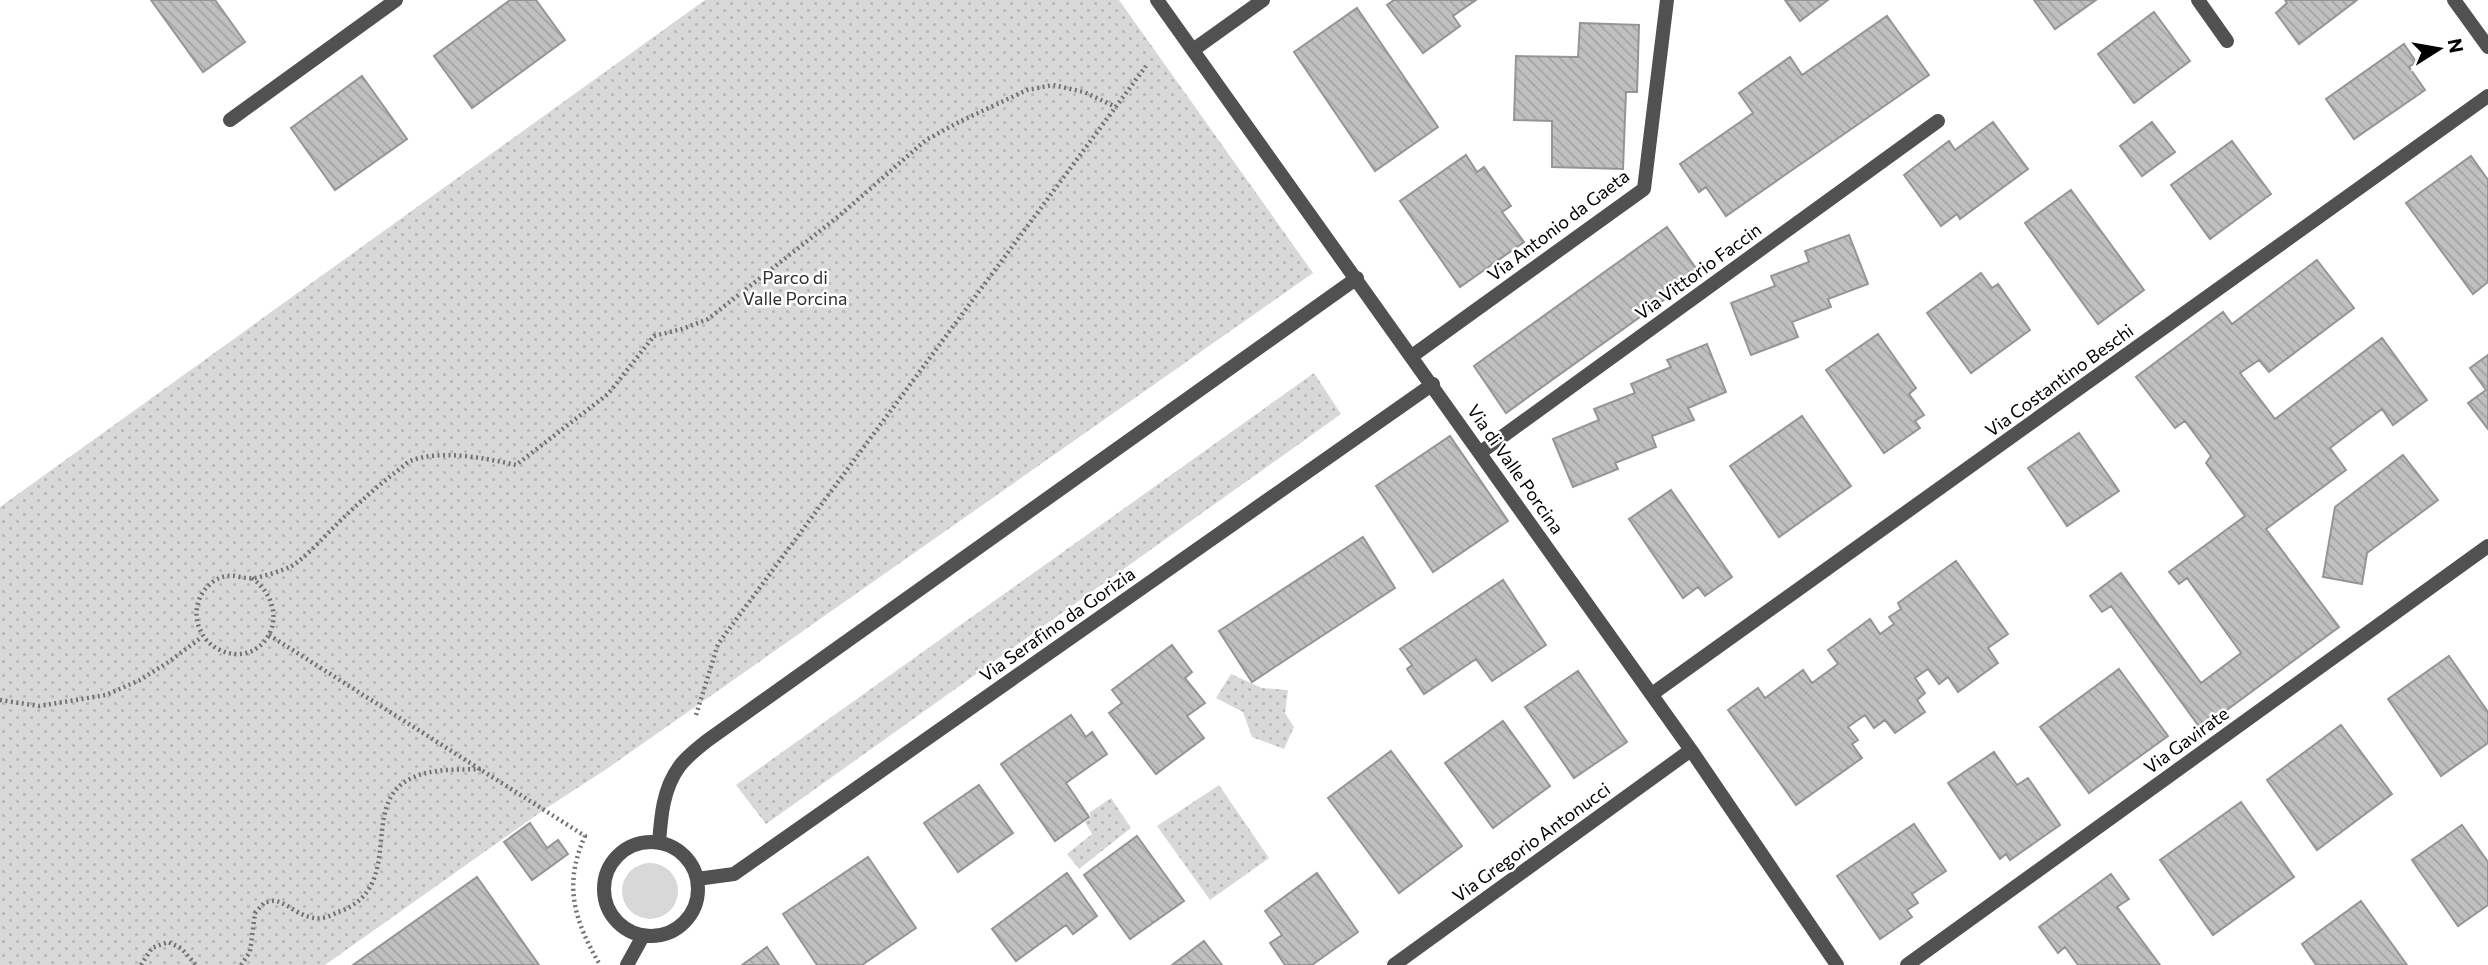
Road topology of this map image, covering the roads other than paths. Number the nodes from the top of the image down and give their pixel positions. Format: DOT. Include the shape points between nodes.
graph roads {
  1 [pos="396,0"];
  2 [pos="1157,0"];
  3 [pos="1263,0"];
  4 [pos="1667,0"];
  5 [pos="2198,0"];
  6 [pos="2454,0"];
  7 [pos="2227,41"];
  8 [pos="2488,47"];
  9 [pos="1193,50"];
  10 [pos="2488,96"];
  11 [pos="230,120"];
  12 [pos="1938,121"];
  13 [pos="1357,278"];
  14 [pos="1412,356"];
  15 [pos="1433,384"];
  16 [pos="1480,452"];
  17 [pos="2488,546"];
  18 [pos="1651,694"];
  19 [pos="1691,750"];
  20 [pos="659,842"];
  21 [pos="697,879"];
  22 [pos="643,936"];
  23 [pos="627,965"];
  24 [pos="1394,965"];
  25 [pos="1837,965"];
  26 [pos="1907,965"];
  1 -- 11 [label="street"];
  2 -- 9 [label="street, Via di Valle Porcina"];
  3 -- 9 [label="street"];
  4 -- 14 [label="street, Via Antonio da Gaeta" via="1644,189"];
  5 -- 7 [label="street"];
  6 -- 8 [label="street"];
  9 -- 13 [label="street, Via di Valle Porcina"];
  10 -- 18 [label="street, Via Costantino Beschi"];
  12 -- 16 [label="street, Via Vittorio Faccin"];
  13 -- 14 [label="street, Via di Valle Porcina"];
  13 -- 20 [label="street" via="708,740 679,765 668,787"];
  14 -- 15 [label="street, Via di Valle Porcina"];
  15 -- 16 [label="street, Via di Valle Porcina"];
  15 -- 21 [label="street, Via Serafino da Gorizia" via="734,874"];
  16 -- 18 [label="street, Via di Valle Porcina"];
  17 -- 26 [label="street, Via Gavirate"];
  18 -- 19 [label="street, Via di Valle Porcina"];
  19 -- 24 [label="street, Via Gregorio Antonucci"];
  19 -- 25 [label="street, Via di Valle Porcina"];
  20 -- 21 [label="street" via="677,849 690,862"];
  20 -- 22 [label="street" via="624,850 611,863 605,881 605,899 612,916 625,929"];
  21 -- 22 [label="street" via="698,897 691,915 678,928"];
  22 -- 23 [label="street"];
}
